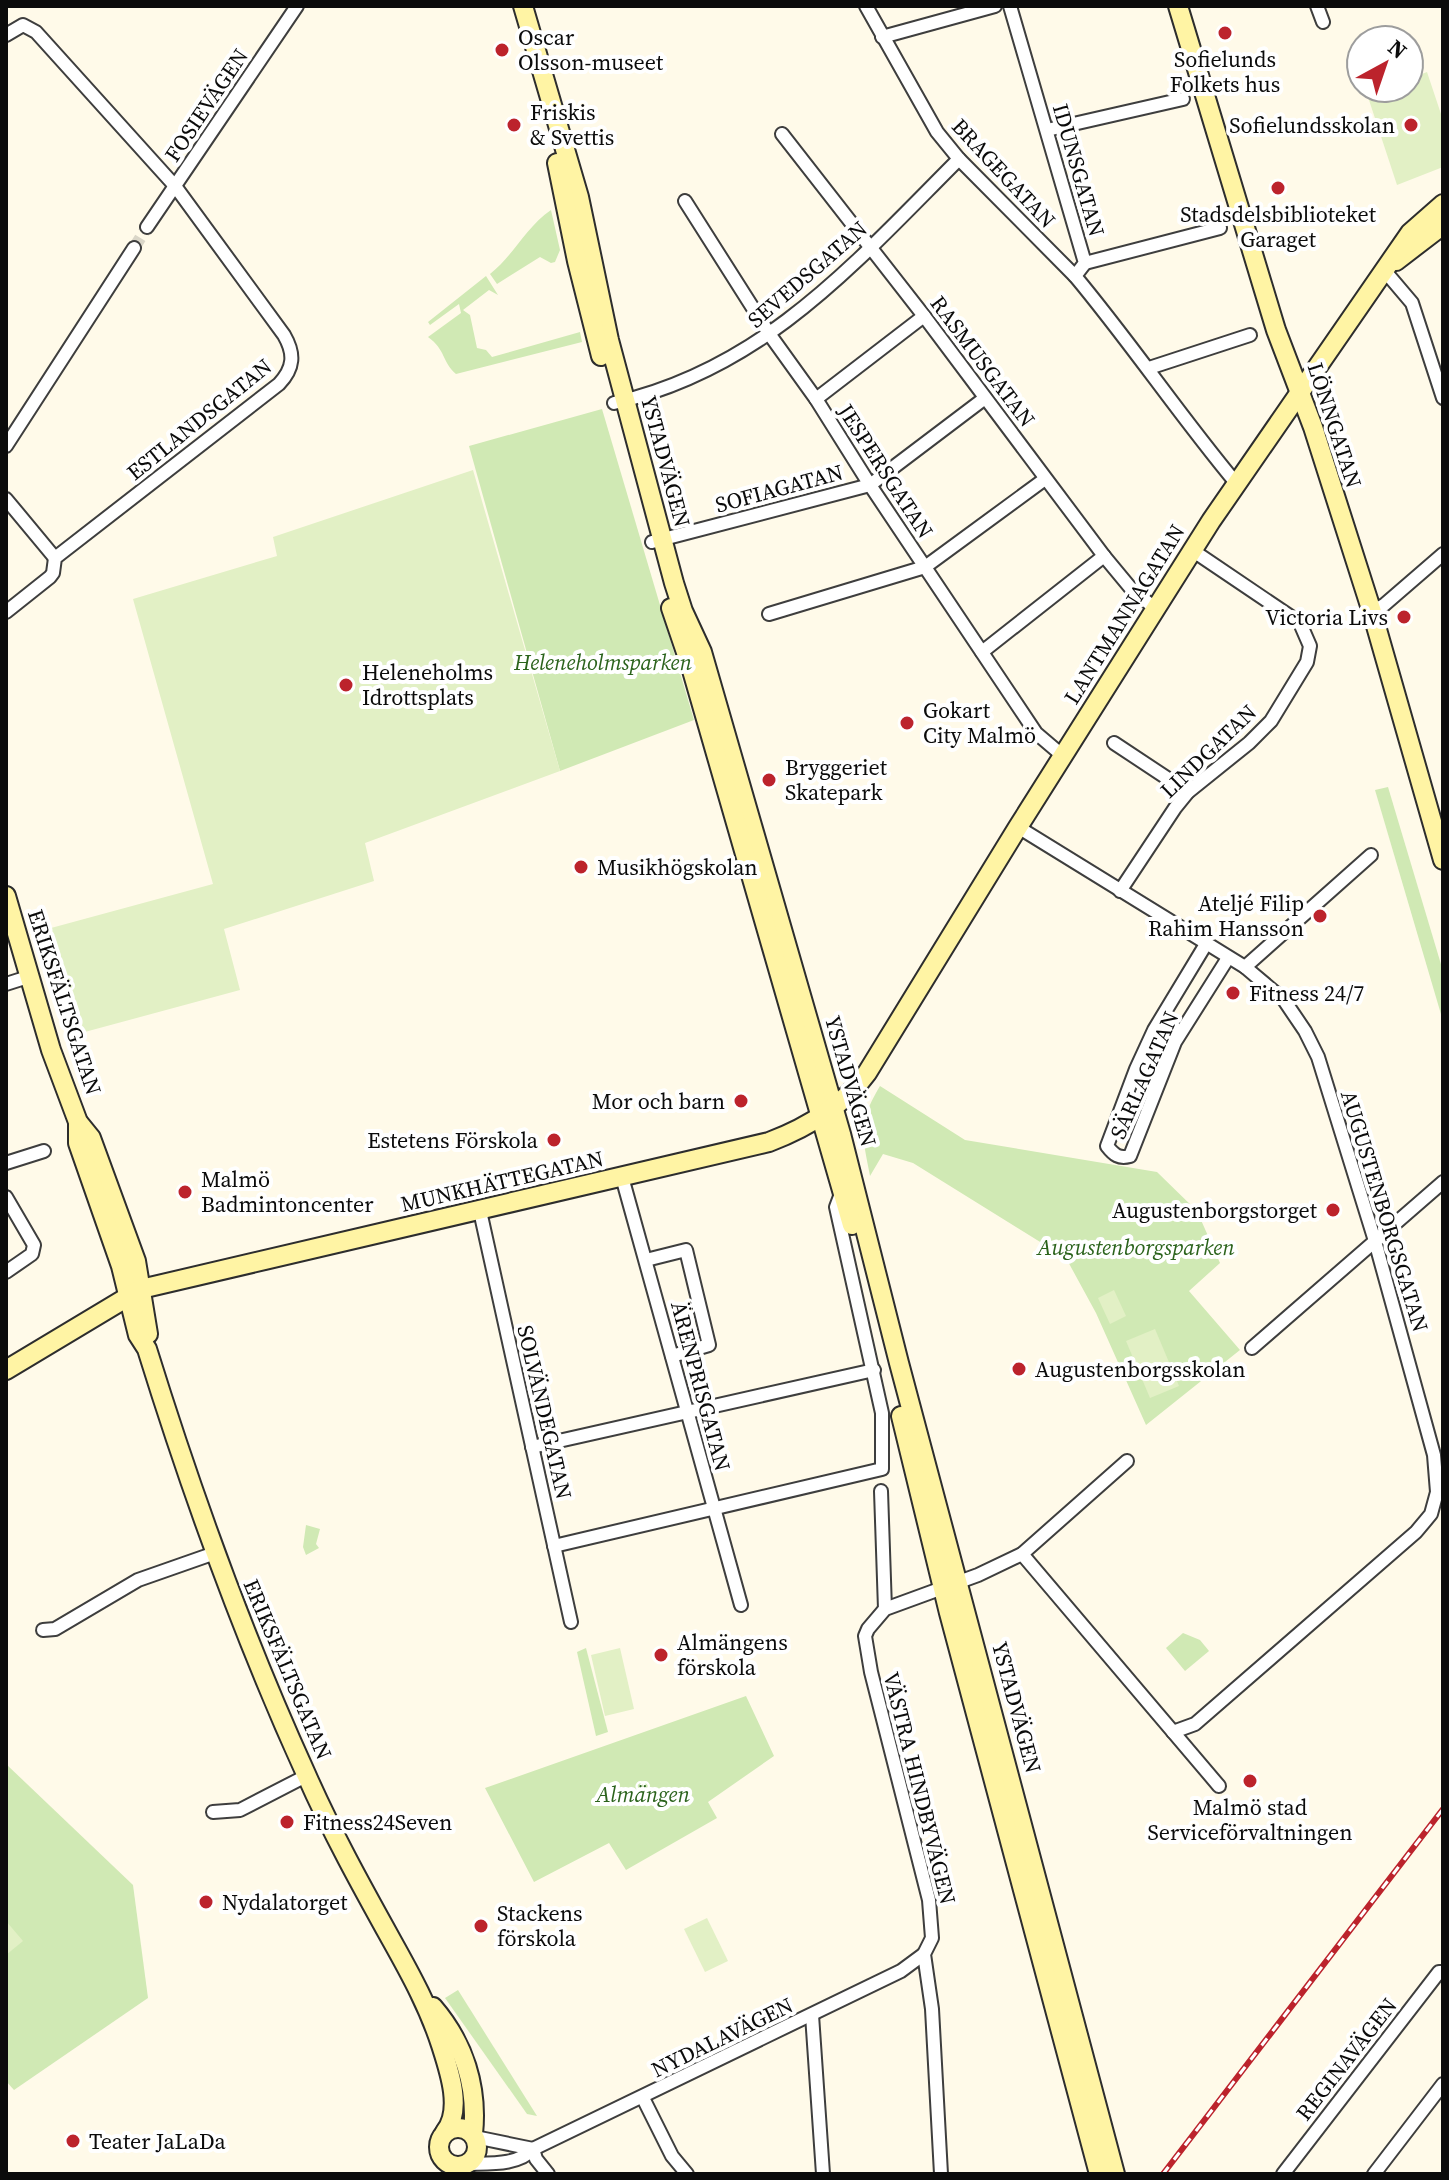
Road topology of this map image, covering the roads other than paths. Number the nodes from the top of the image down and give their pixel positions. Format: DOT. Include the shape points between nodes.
graph roads {
  1 [pos="297,6"];
  2 [pos="514,6"];
  3 [pos="523,6"];
  4 [pos="866,6"];
  5 [pos="995,6"];
  6 [pos="1010,6"];
  7 [pos="1178,6"];
  8 [pos="1317,6"];
  9 [pos="1323,22"];
  10 [pos="6,35"];
  11 [pos="882,37"];
  12 [pos="1183,99"];
  13 [pos="1047,130"];
  14 [pos="782,134"];
  15 [pos="959,159"];
  16 [pos="175,186"];
  17 [pos="685,201"];
  18 [pos="1443,204"];
  19 [pos="1443,225"];
  20 [pos="147,227"];
  21 [pos="1220,228"];
  22 [pos="871,247"];
  23 [pos="134,248"];
  24 [pos="1085,263"];
  25 [pos="1384,270"];
  26 [pos="1075,276"];
  27 [pos="924,316"];
  28 [pos="770,335"];
  29 [pos="1250,335"];
  30 [pos="1149,368"];
  31 [pos="1300,391"];
  32 [pos="985,398"];
  33 [pos="1443,398"];
  34 [pos="816,399"];
  35 [pos="620,402"];
  36 [pos="6,446"];
  37 [pos="1045,479"];
  38 [pos="1236,483"];
  39 [pos="870,485"];
  40 [pos="6,499"];
  41 [pos="657,541"];
  42 [pos="1192,550"];
  43 [pos="1443,554"];
  44 [pos="1104,556"];
  45 [pos="55,558"];
  46 [pos="925,567"];
  47 [pos="1155,608"];
  48 [pos="6,612"];
  49 [pos="1372,612"];
  50 [pos="769,614"];
  51 [pos="982,652"];
  52 [pos="1114,743"];
  53 [pos="1063,756"];
  54 [pos="1188,792"];
  55 [pos="1438,821"];
  56 [pos="1018,827"];
  57 [pos="1371,855"];
  58 [pos="1443,860"];
  59 [pos="1120,891"];
  60 [pos="6,896"];
  61 [pos="1206,944"];
  62 [pos="1228,958"];
  63 [pos="1245,967"];
  64 [pos="28,977"];
  65 [pos="6,984"];
  66 [pos="828,1111"];
  67 [pos="44,1151"];
  68 [pos="6,1163"];
  69 [pos="622,1177"];
  70 [pos="1443,1182"];
  71 [pos="842,1191"];
  72 [pos="6,1197"];
  73 [pos="480,1211"];
  74 [pos="1375,1241"];
  75 [pos="646,1260"];
  76 [pos="6,1272"];
  77 [pos="135,1293"];
  78 [pos="1252,1348"];
  79 [pos="672,1356"];
  80 [pos="6,1370"];
  81 [pos="874,1370"];
  82 [pos="687,1412"];
  83 [pos="532,1447"];
  84 [pos="1127,1461"];
  85 [pos="881,1491"];
  86 [pos="714,1508"];
  87 [pos="1431,1514"];
  88 [pos="1443,1524"];
  89 [pos="554,1546"];
  90 [pos="215,1553"];
  91 [pos="1022,1554"];
  92 [pos="951,1585"];
  93 [pos="741,1605"];
  94 [pos="885,1609"];
  95 [pos="571,1622"];
  96 [pos="43,1630"];
  97 [pos="1173,1732"];
  98 [pos="306,1776"];
  99 [pos="1219,1786"];
  100 [pos="213,1812"];
  101 [pos="924,1954"];
  102 [pos="1443,1972"];
  103 [pos="420,1992"];
  104 [pos="812,2015"];
  105 [pos="1443,2084"];
  106 [pos="643,2098"];
  107 [pos="445,2132"];
  108 [pos="474,2136"];
  109 [pos="533,2149"];
  110 [pos="440,2153"];
  111 [pos="462,2168"];
  112 [pos="432,2174"];
  113 [pos="548,2174"];
  114 [pos="687,2174"];
  115 [pos="823,2174"];
  116 [pos="941,2174"];
  117 [pos="1099,2174"];
  118 [pos="1115,2174"];
  119 [pos="1283,2174"];
  120 [pos="1374,2174"];
  1 -- 16 [label="street, FOSIEVÄGEN"];
  2 -- 35 [label="main road, YSTADVÄGEN" via="549,129 577,261"];
  3 -- 35 [label="main road, YSTADVÄGEN" via="579,197"];
  4 -- 11 [label="street, BRAGEGATAN"];
  5 -- 11 [label="street"];
  6 -- 13 [label="street, IDUNSGATAN"];
  7 -- 31 [label="main road, LÖNNGATAN" via="1276,330"];
  8 -- 9 [label="street"];
  10 -- 16 [label="street" via="23,25 36,32"];
  11 -- 15 [label="street, BRAGEGATAN" via="937,132"];
  12 -- 13 [label="street"];
  13 -- 24 [label="street, IDUNSGATAN"];
  14 -- 22 [label="street, RASMUSGATAN"];
  15 -- 22 [label="street, SEVEDSGATAN"];
  15 -- 26 [label="street, BRAGEGATAN"];
  16 -- 20 [label="street, FOSIEVÄGEN"];
  16 -- 45 [label="street, ESTLANDSGATAN" via="284,335 292,355 290,370 279,384"];
  17 -- 28 [label="street, JESPERSGATAN"];
  18 -- 25 [label="main road, LANTMANNAGATAN" via="1410,233"];
  19 -- 25 [label="main road, LANTMANNAGATAN"];
  21 -- 24 [label="street"];
  22 -- 27 [label="street, RASMUSGATAN"];
  22 -- 28 [label="street, SEVEDSGATAN"];
  23 -- 36 [label="street"];
  24 -- 26 [label="street, IDUNSGATAN"];
  25 -- 31 [label="main road, LANTMANNAGATAN"];
  25 -- 33 [label="street" via="1412,303"];
  26 -- 30 [label="street"];
  27 -- 32 [label="street, RASMUSGATAN"];
  27 -- 34 [label="street"];
  28 -- 34 [label="street, JESPERSGATAN"];
  28 -- 35 [label="street, SEVEDSGATAN" via="691,378"];
  29 -- 30 [label="street"];
  30 -- 38 [label="street"];
  31 -- 38 [label="main road, LANTMANNAGATAN"];
  31 -- 49 [label="main road, LÖNNGATAN"];
  32 -- 37 [label="street, RASMUSGATAN"];
  32 -- 39 [label="street, SOFIAGATAN"];
  34 -- 39 [label="street, JESPERSGATAN"];
  35 -- 41 [label="main road, YSTADVÄGEN"];
  37 -- 44 [label="street, RASMUSGATAN"];
  37 -- 46 [label="street"];
  38 -- 42 [label="main road, LANTMANNAGATAN"];
  39 -- 41 [label="street, SOFIAGATAN"];
  39 -- 46 [label="street, JESPERSGATAN"];
  40 -- 45 [label="street"];
  41 -- 66 [label="main road, YSTADVÄGEN"];
  42 -- 47 [label="main road, LANTMANNAGATAN"];
  42 -- 54 [label="street, LINDGATAN" via="1300,623 1310,646 1307,662 1271,721"];
  43 -- 49 [label="street"];
  44 -- 47 [label="street, RASMUSGATAN"];
  44 -- 51 [label="street"];
  45 -- 48 [label="street, ESTLANDSGATAN" via="50,577"];
  46 -- 50 [label="street"];
  46 -- 51 [label="street, JESPERSGATAN"];
  47 -- 53 [label="main road, LANTMANNAGATAN"];
  49 -- 55 [label="main road, LÖNNGATAN"];
  51 -- 53 [label="street, JESPERSGATAN" via="1036,733"];
  52 -- 54 [label="street"];
  53 -- 56 [label="main road, LANTMANNAGATAN"];
  54 -- 59 [label="street, LINDGATAN"];
  55 -- 58 [label="main road, LÖNNGATAN"];
  56 -- 59 [label="street, AUGUSTENBORGSGATAN"];
  56 -- 66 [label="main road, LANTMANNAGATAN" via="867,1073"];
  57 -- 63 [label="street"];
  59 -- 61 [label="street, AUGUSTENBORGSGATAN"];
  60 -- 64 [label="main road, ERIKSFÄLTSGATAN"];
  61 -- 62 [label="street, AUGUSTENBORGSGATAN"];
  61 -- 62 [label="street, SÄRLAGATAN" via="1136,1069 1107,1146 1114,1154 1130,1156 1175,1042"];
  62 -- 63 [label="street, AUGUSTENBORGSGATAN"];
  63 -- 74 [label="street, AUGUSTENBORGSGATAN" via="1284,1000 1318,1057"];
  64 -- 65 [label="street"];
  64 -- 77 [label="main road, ERIKSFÄLTSGATAN" via="78,1122 78,1143"];
  66 -- 69 [label="main road, MUNKHÄTTEGATAN" via="769,1142"];
  66 -- 71 [label="main road, YSTADVÄGEN"];
  66 -- 92 [label="main road, YSTADVÄGEN"];
  67 -- 68 [label="street"];
  69 -- 73 [label="main road, MUNKHÄTTEGATAN"];
  69 -- 75 [label="street, ÄRENPRISGATAN"];
  70 -- 74 [label="street"];
  71 -- 81 [label="street, YSTADVÄGEN" via="836,1207"];
  71 -- 92 [label="main road, YSTADVÄGEN"];
  72 -- 76 [label="street" via="34,1245 32,1254"];
  73 -- 77 [label="main road, MUNKHÄTTEGATAN"];
  73 -- 83 [label="street, SOLVÄNDEGATAN"];
  74 -- 78 [label="street"];
  74 -- 87 [label="street, AUGUSTENBORGSGATAN" via="1434,1455 1437,1492"];
  75 -- 79 [label="street, ÄRENPRISGATAN"];
  75 -- 79 [label="street" via="686,1250 709,1345"];
  77 -- 80 [label="main road, MUNKHÄTTEGATAN"];
  77 -- 90 [label="main road, ERIKSFÄLTSGATAN" via="148,1332 147,1349"];
  79 -- 82 [label="street, ÄRENPRISGATAN"];
  81 -- 82 [label="street"];
  81 -- 86 [label="street, YSTADVÄGEN" via="882,1413 882,1469"];
  82 -- 83 [label="street"];
  82 -- 86 [label="street, ÄRENPRISGATAN"];
  83 -- 89 [label="street, SOLVÄNDEGATAN"];
  84 -- 91 [label="street"];
  85 -- 94 [label="street"];
  86 -- 89 [label="street"];
  86 -- 93 [label="street, ÄRENPRISGATAN"];
  87 -- 88 [label="street"];
  87 -- 97 [label="street" via="1406,1542 1195,1724"];
  89 -- 95 [label="street, SOLVÄNDEGATAN"];
  90 -- 96 [label="street" via="138,1580 55,1629"];
  90 -- 98 [label="main road, ERIKSFÄLTSGATAN"];
  91 -- 92 [label="street"];
  91 -- 97 [label="street"];
  92 -- 94 [label="street"];
  92 -- 117 [label="main road, YSTADVÄGEN"];
  92 -- 118 [label="main road, YSTADVÄGEN"];
  94 -- 101 [label="street, VÄSTRA HINDBYVÄGEN" via="865,1636 929,1900 932,1938"];
  97 -- 99 [label="street"];
  98 -- 100 [label="street" via="240,1810"];
  98 -- 103 [label="main road, ERIKSFÄLTSGATAN"];
  101 -- 104 [label="street, NYDALAVÄGEN"];
  101 -- 116 [label="street, VÄSTRA HINDBYVÄGEN"];
  102 -- 119 [label="street, REGINAVÄGEN"];
  103 -- 107 [label="main road, ERIKSFÄLTSGATAN" via="441,2044 455,2107"];
  103 -- 108 [label="main road, ERIKSFÄLTSGATAN" via="464,2057"];
  104 -- 106 [label="street, NYDALAVÄGEN"];
  104 -- 115 [label="street"];
  105 -- 120 [label="street"];
  106 -- 109 [label="street, NYDALAVÄGEN"];
  106 -- 114 [label="street"];
  107 -- 108 [label="main road" via="459,2127"];
  107 -- 110 [label="main road"];
  108 -- 109 [label="street"];
  108 -- 111 [label="main road" via="477,2149"];
  109 -- 111 [label="street, NYDALAVÄGEN" via="517,2159"];
  109 -- 113 [label="street"];
  110 -- 111 [label="main road"];
  110 -- 112 [label="main road"];
}
